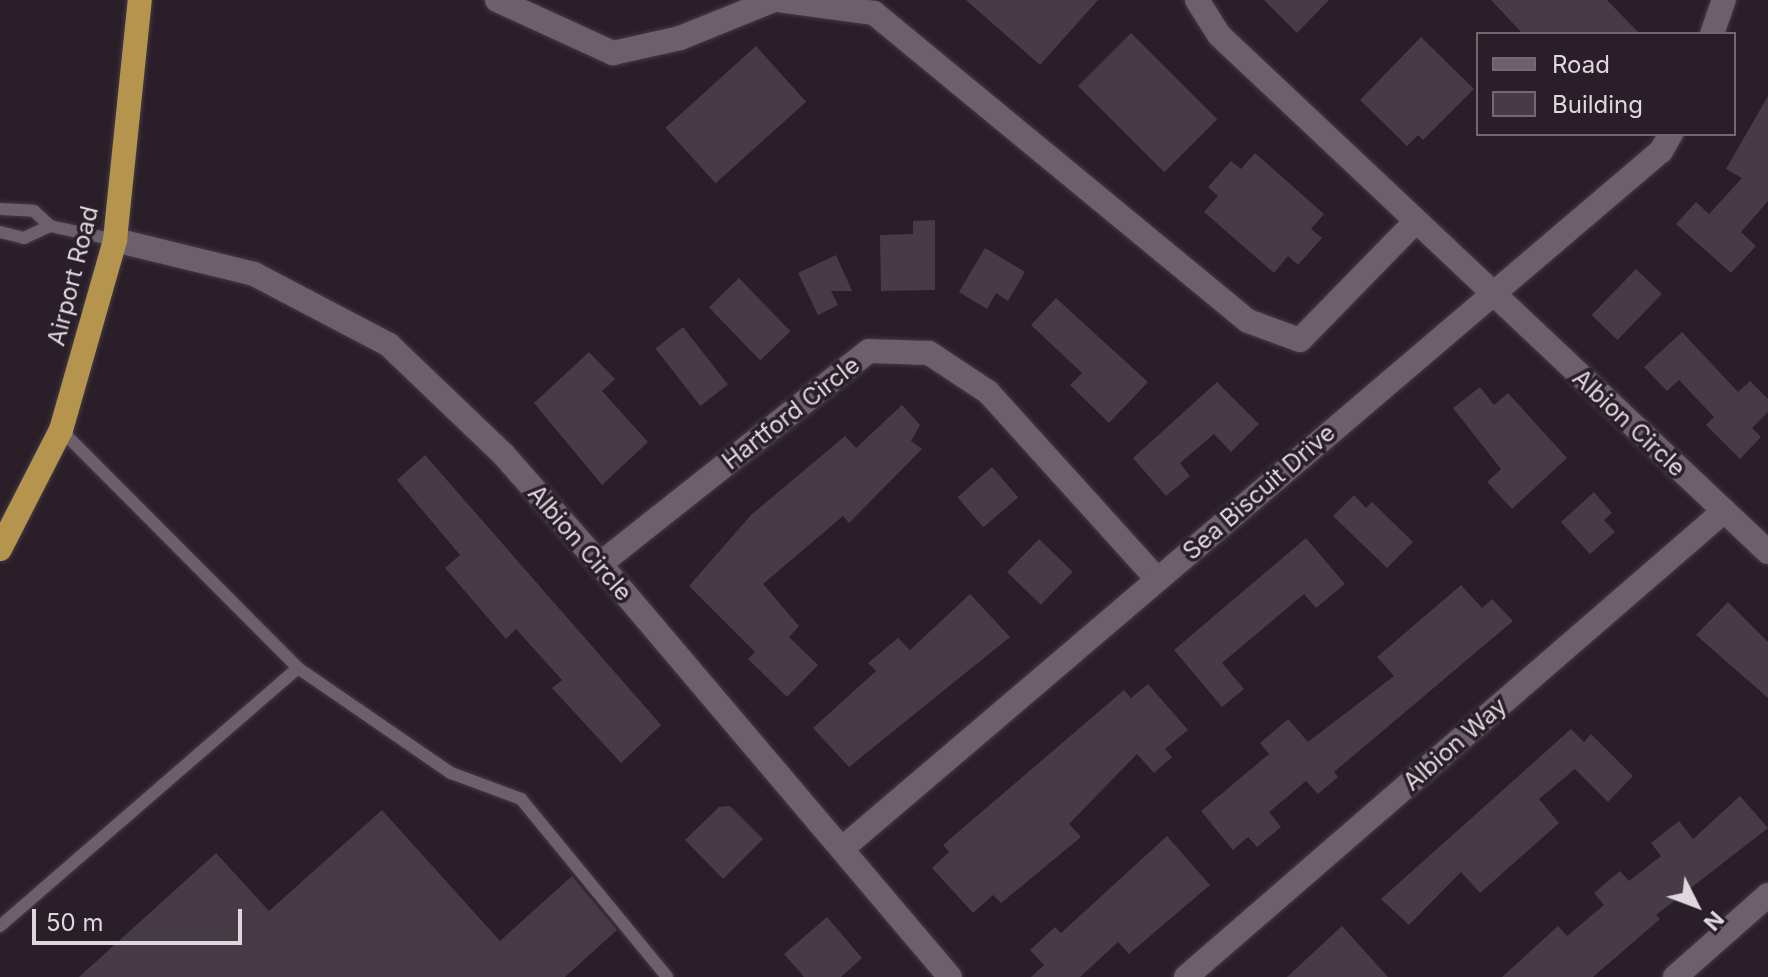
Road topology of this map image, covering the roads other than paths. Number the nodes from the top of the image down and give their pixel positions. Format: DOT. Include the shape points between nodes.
graph roads {
  1 [pos="140,0"];
  2 [pos="497,0"];
  3 [pos="776,0"];
  4 [pos="1197,0"];
  5 [pos="1724,0"];
  6 [pos="1713,32"];
  7 [pos="1670,136"];
  8 [pos="0,209"];
  9 [pos="1415,222"];
  10 [pos="50,226"];
  11 [pos="0,232"];
  12 [pos="115,240"];
  13 [pos="1491,294"];
  14 [pos="61,430"];
  15 [pos="1724,511"];
  16 [pos="0,549"];
  17 [pos="1768,552"];
  18 [pos="600,564"];
  19 [pos="1157,579"];
  20 [pos="298,668"];
  21 [pos="844,847"];
  22 [pos="1768,895"];
  23 [pos="0,926"];
  24 [pos="667,977"];
  25 [pos="950,977"];
  26 [pos="1186,977"];
  27 [pos="1675,977"];
  1 -- 12 [label="highway, Airport Road"];
  2 -- 3 [label="street" via="613,53 680,38"];
  3 -- 9 [label="street" via="874,13 1248,321 1300,340"];
  4 -- 9 [label="street, Albion Circle" via="1219,35"];
  5 -- 6 [label="street"];
  7 -- 13 [label="street, Sea Biscuit Drive" via="1661,151"];
  8 -- 10 [label="lane" via="34,211"];
  9 -- 13 [label="street, Albion Circle"];
  10 -- 11 [label="lane" via="24,238"];
  10 -- 12 [label="lane"];
  12 -- 14 [label="highway, Airport Road"];
  12 -- 18 [label="street, Albion Circle" via="254,274 389,345 503,454"];
  13 -- 15 [label="street, Albion Circle"];
  13 -- 19 [label="street, Sea Biscuit Drive"];
  14 -- 16 [label="highway, Airport Road"];
  14 -- 20 [label="lane"];
  15 -- 17 [label="street, Albion Circle"];
  15 -- 26 [label="street, Albion Way"];
  18 -- 19 [label="street, Hartford Circle" via="869,351 929,353 988,392"];
  18 -- 21 [label="street, Albion Circle"];
  19 -- 21 [label="street, Sea Biscuit Drive"];
  20 -- 23 [label="lane"];
  20 -- 24 [label="lane" via="451,773 521,799"];
  21 -- 25 [label="street, Albion Circle"];
  22 -- 27 [label="street"];
}
